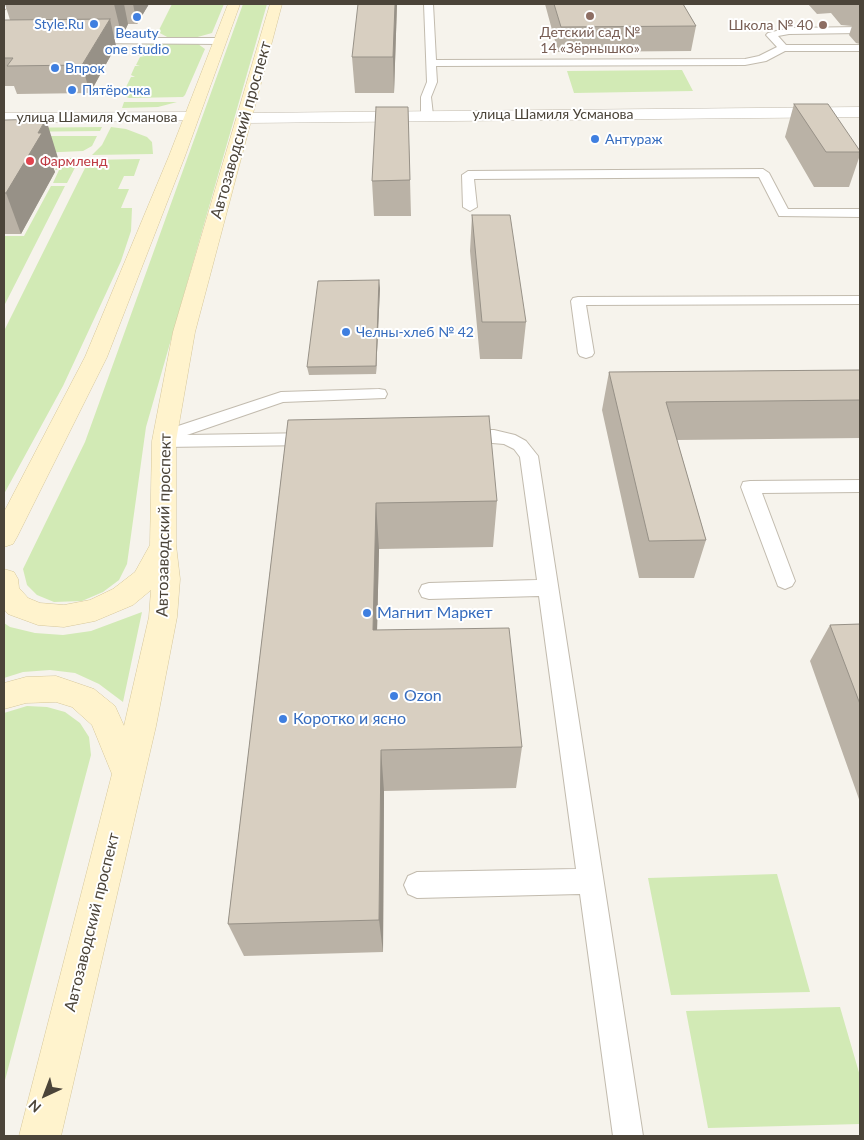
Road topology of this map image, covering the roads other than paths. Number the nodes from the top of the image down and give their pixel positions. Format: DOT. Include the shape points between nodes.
graph roads {
  1 [pos="7,4"];
  2 [pos="234,4"];
  3 [pos="276,4"];
  4 [pos="428,4"];
  5 [pos="4,7"];
  6 [pos="860,30"];
  7 [pos="220,40"];
  8 [pos="79,41"];
  9 [pos="783,48"];
  10 [pos="860,48"];
  11 [pos="431,63"];
  12 [pos="860,112"];
  13 [pos="427,115"];
  14 [pos="190,117"];
  15 [pos="4,118"];
  16 [pos="246,118"];
  17 [pos="470,207"];
  18 [pos="860,213"];
  19 [pos="860,300"];
  20 [pos="586,353"];
  21 [pos="379,394"];
  22 [pos="445,437"];
  23 [pos="337,438"];
  24 [pos="164,439"];
  25 [pos="860,486"];
  26 [pos="4,537"];
  27 [pos="163,545"];
  28 [pos="4,579"];
  29 [pos="785,581"];
  30 [pos="548,588"];
  31 [pos="429,591"];
  32 [pos="4,696"];
  33 [pos="128,773"];
  34 [pos="590,881"];
  35 [pos="417,885"];
  36 [pos="40,1136"];
  37 [pos="628,1136"];
  1 -- 5 [label="lane"];
  2 -- 7 [label="street"];
  3 -- 16 [label="street, Автозаводский проспект"];
  4 -- 11 [label="lane"];
  6 -- 9 [label="lane" via="789,30 771,35"];
  7 -- 8 [label="lane"];
  7 -- 14 [label="street"];
  9 -- 10 [label="lane"];
  9 -- 11 [label="lane" via="762,59 745,62"];
  11 -- 13 [label="lane"];
  12 -- 13 [label="street, улица Шамиля Усманова" via="832,118"];
  13 -- 16 [label="street, улица Шамиля Усманова"];
  14 -- 15 [label="street, улица Шамиля Усманова"];
  14 -- 26 [label="street" via="96,357"];
  16 -- 24 [label="street, Автозаводский проспект" via="184,332"];
  17 -- 18 [label="lane" via="468,175 763,173 784,213"];
  19 -- 20 [label="lane" via="578,301"];
  21 -- 24 [label="lane" via="281,397"];
  22 -- 30 [label="lane" via="503,437 516,442 527,452"];
  23 -- 24 [label="lane"];
  24 -- 27 [label="street, Автозаводский проспект"];
  25 -- 29 [label="lane" via="750,487"];
  27 -- 28 [label="street" via="146,579 123,597 95,610 64,616 38,614 18,606 5,591"];
  27 -- 33 [label="street, Автозаводский проспект" via="166,579 163,617"];
  30 -- 31 [label="lane"];
  30 -- 34 [label="lane"];
  32 -- 33 [label="street" via="26,690 56,689 83,698 104,716"];
  33 -- 36 [label="street, Автозаводский проспект"];
  34 -- 35 [label="lane"];
  34 -- 37 [label="lane"];
}
